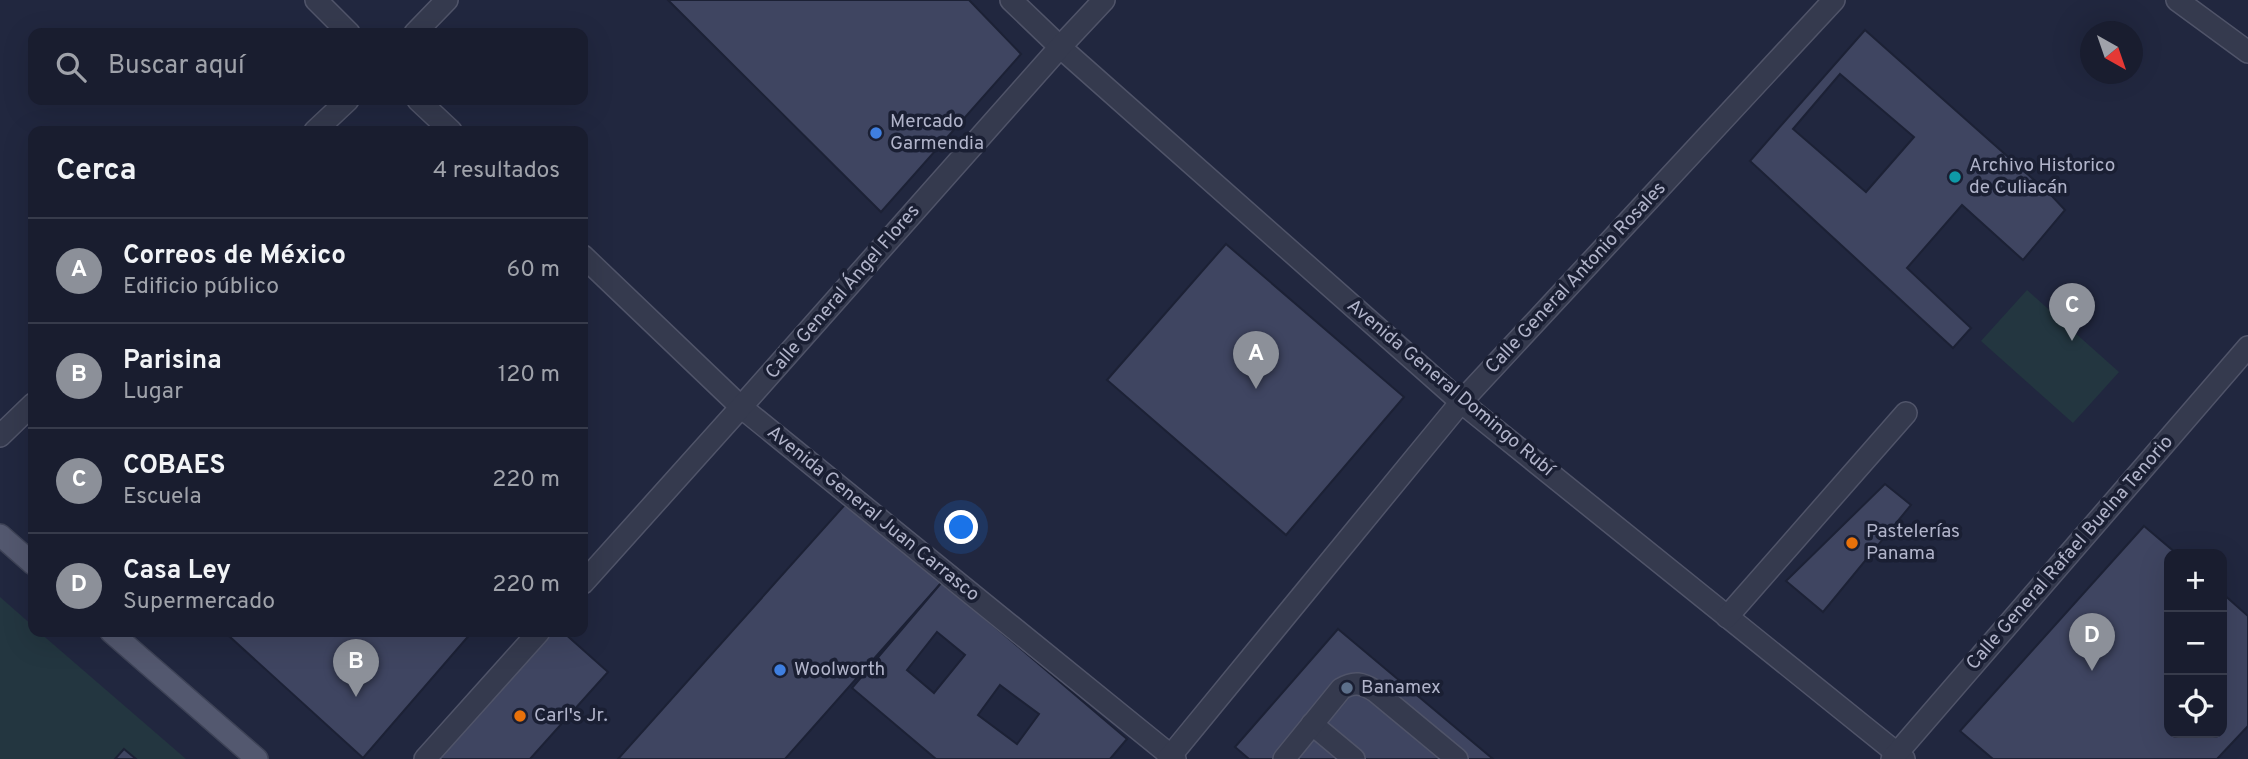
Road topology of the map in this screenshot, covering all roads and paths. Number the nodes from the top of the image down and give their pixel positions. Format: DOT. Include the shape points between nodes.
graph roads {
  1 [pos="316,0"];
  2 [pos="447,0"];
  3 [pos="1011,0"];
  4 [pos="1104,0"];
  5 [pos="1834,0"];
  6 [pos="2177,0"];
  7 [pos="344,28"];
  8 [pos="420,28"];
  9 [pos="1059,47"];
  10 [pos="2248,51"];
  11 [pos="343,105"];
  12 [pos="423,105"];
  13 [pos="320,126"];
  14 [pos="446,126"];
  15 [pos="588,261"];
  16 [pos="2248,347"];
  17 [pos="1461,402"];
  18 [pos="741,407"];
  19 [pos="28,409"];
  20 [pos="1906,413"];
  21 [pos="0,436"];
  22 [pos="0,535"];
  23 [pos="28,560"];
  24 [pos="588,577"];
  25 [pos="1727,617"];
  26 [pos="117,637"];
  27 [pos="535,637"];
  28 [pos="1312,723"];
  29 [pos="1898,757"];
  30 [pos="1171,758"];
  31 [pos="257,759"];
  32 [pos="425,759"];
  33 [pos="1284,759"];
  34 [pos="1354,759"];
  35 [pos="1457,759"];
  1 -- 7 [label="street"];
  2 -- 8 [label="street"];
  3 -- 9 [label="street, Avenida General Domingo Rubí"];
  4 -- 9 [label="street, Calle General Ángel Flores"];
  5 -- 17 [label="street, Calle General Antonio Rosales"];
  6 -- 10 [label="street"];
  9 -- 17 [label="street, Avenida General Domingo Rubí"];
  9 -- 18 [label="street, Calle General Ángel Flores"];
  11 -- 13 [label="street"];
  12 -- 14 [label="street"];
  15 -- 18 [label="street, Avenida General Juan Carrasco"];
  16 -- 29 [label="street, Calle General Rafael Buelna Tenorio"];
  17 -- 25 [label="street, Avenida General Domingo Rubí"];
  17 -- 30 [label="street, Calle General Antonio Rosales"];
  18 -- 24 [label="street, Calle General Ángel Flores"];
  18 -- 30 [label="street, Avenida General Juan Carrasco"];
  19 -- 21 [label="street"];
  20 -- 25 [label="street"];
  22 -- 23 [label="main road"];
  25 -- 29 [label="street, Avenida General Domingo Rubí"];
  26 -- 31 [label="main road"];
  27 -- 32 [label="street"];
  28 -- 33 [label="street"];
  28 -- 34 [label="street"];
  28 -- 35 [label="street" via="1341,689 1350,683 1363,684"];
}
